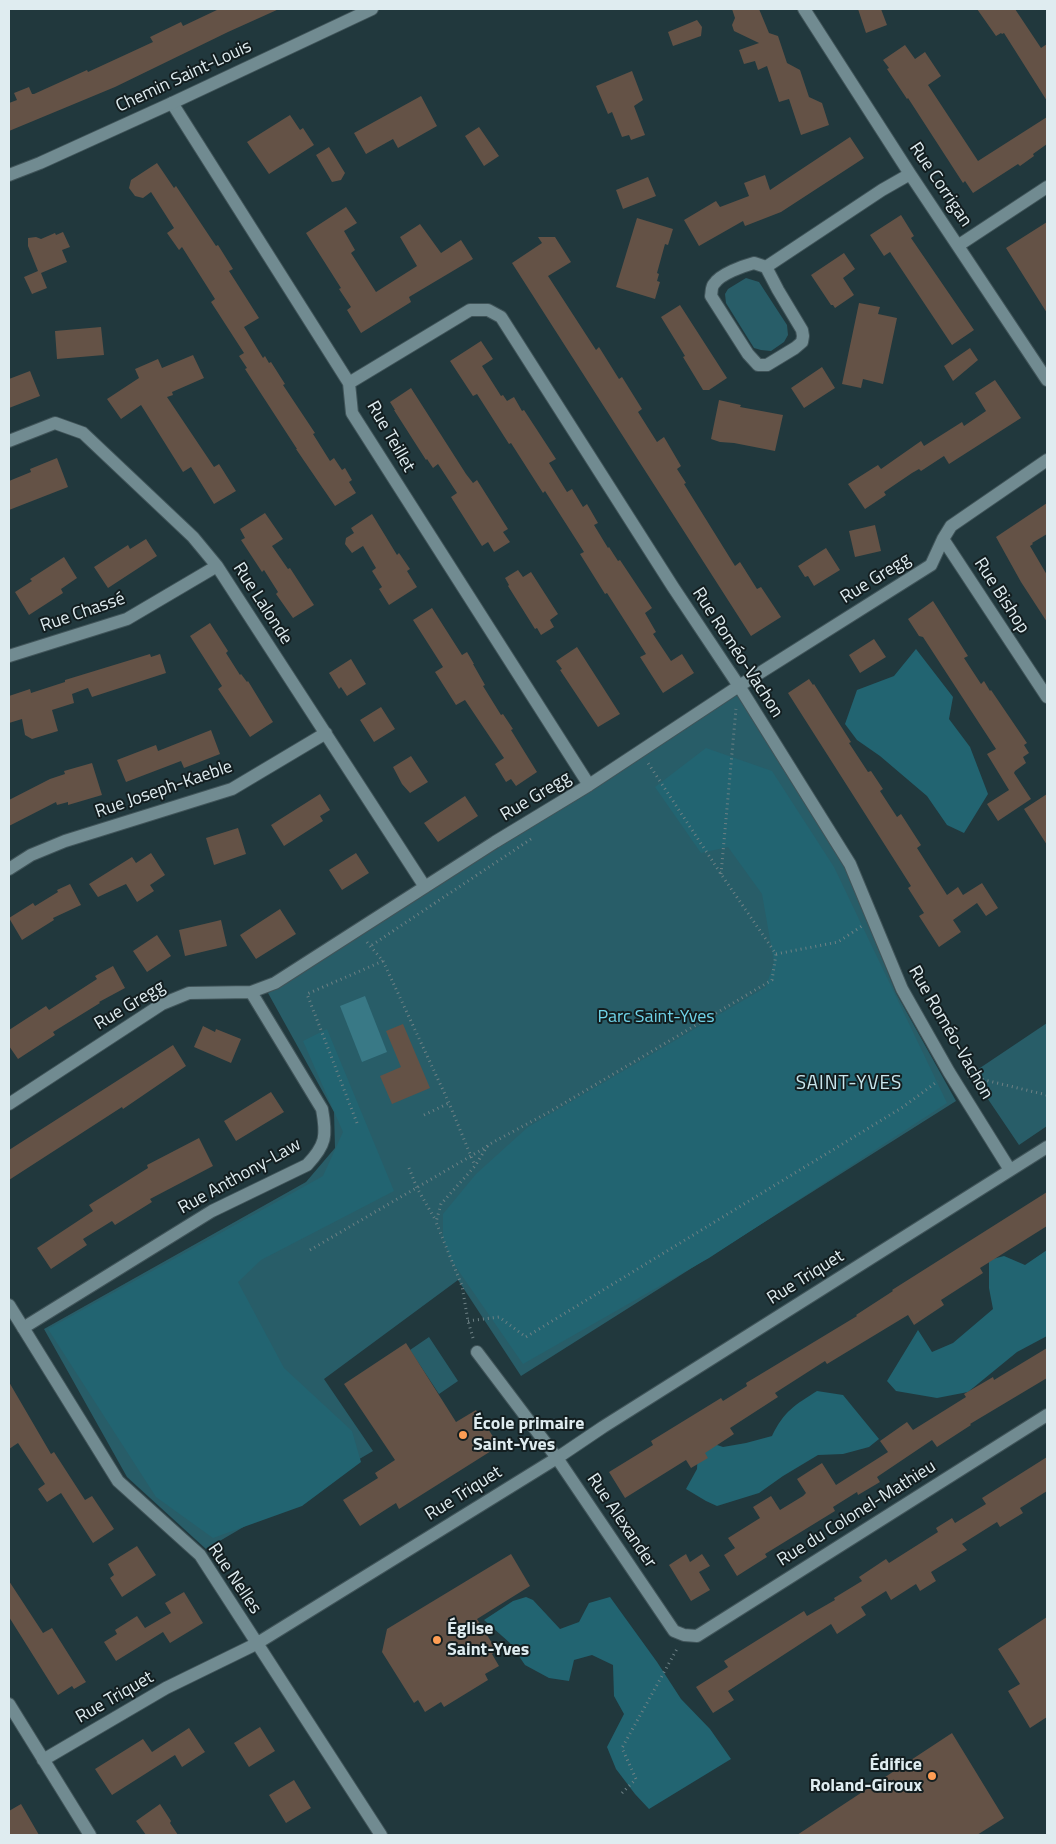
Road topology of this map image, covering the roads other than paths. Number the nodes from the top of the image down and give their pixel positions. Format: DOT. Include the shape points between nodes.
graph roads {
  1 [pos="372,9"];
  2 [pos="804,9"];
  3 [pos="172,103"];
  4 [pos="910,174"];
  5 [pos="9,175"];
  6 [pos="1047,187"];
  7 [pos="959,246"];
  8 [pos="766,267"];
  9 [pos="1047,380"];
  10 [pos="349,384"];
  11 [pos="9,441"];
  12 [pos="1047,460"];
  13 [pos="943,539"];
  14 [pos="217,566"];
  15 [pos="9,656"];
  16 [pos="739,686"];
  17 [pos="1047,697"];
  18 [pos="326,733"];
  19 [pos="589,785"];
  20 [pos="9,869"];
  21 [pos="425,887"];
  22 [pos="251,992"];
  23 [pos="9,1104"];
  24 [pos="1047,1147"];
  25 [pos="1010,1170"];
  26 [pos="9,1305"];
  27 [pos="23,1328"];
  28 [pos="477,1352"];
  29 [pos="1047,1415"];
  30 [pos="557,1458"];
  31 [pos="684,1636"];
  32 [pos="256,1644"];
  33 [pos="9,1704"];
  34 [pos="43,1760"];
  35 [pos="90,1835"];
  36 [pos="381,1835"];
  1 -- 3 [label="street, Chemin Saint-Louis"];
  2 -- 4 [label="street, Rue Corrigan"];
  3 -- 5 [label="street, Chemin Saint-Louis"];
  3 -- 10 [label="street, Rue Teillet"];
  4 -- 7 [label="street, Rue Corrigan"];
  4 -- 8 [label="street"];
  6 -- 7 [label="street"];
  7 -- 9 [label="street, Rue Corrigan"];
  8 -- 8 [label="street" via="754,263 741,266 712,285 712,296 758,366 767,365 795,348 803,336"];
  10 -- 16 [label="street, Rue Roméo-Vachon" via="470,310 488,310 501,318"];
  10 -- 19 [label="street, Rue Teillet" via="352,414"];
  11 -- 14 [label="street, Rue Lalonde" via="55,423 82,434 193,537"];
  12 -- 13 [label="street, Rue Gregg" via="951,526"];
  13 -- 16 [label="street, Rue Gregg" via="931,565"];
  13 -- 17 [label="street, Rue Bishop"];
  14 -- 15 [label="street, Rue Chassé" via="127,619"];
  14 -- 18 [label="street, Rue Lalonde"];
  16 -- 19 [label="street, Rue Gregg"];
  16 -- 25 [label="street, Rue Roméo-Vachon" via="850,864 902,989"];
  18 -- 20 [label="street, Rue Joseph-Kaeble" via="232,789 65,841 31,855"];
  18 -- 21 [label="street, Rue Lalonde"];
  19 -- 21 [label="street, Rue Gregg"];
  21 -- 22 [label="street, Rue Gregg" via="275,983"];
  22 -- 23 [label="street, Rue Gregg" via="189,993 162,1004"];
  22 -- 27 [label="street, Rue Anthony-Law" via="322,1109 325,1139 319,1152 307,1165 212,1211"];
  24 -- 25 [label="street, Rue Triquet"];
  25 -- 30 [label="street, Rue Triquet"];
  26 -- 27 [label="street, Rue Nelles"];
  27 -- 32 [label="street, Rue Nelles" via="118,1481 200,1555"];
  28 -- 30 [label="street, Rue Alexander"];
  29 -- 31 [label="street, Rue du Colonel-Mathieu" via="697,1636"];
  30 -- 31 [label="street, Rue Alexander" via="674,1631"];
  30 -- 32 [label="street, Rue Triquet"];
  32 -- 34 [label="street, Rue Triquet" via="166,1688"];
  32 -- 36 [label="street, Rue Nelles"];
  33 -- 34 [label="street"];
  34 -- 35 [label="street"];
}
